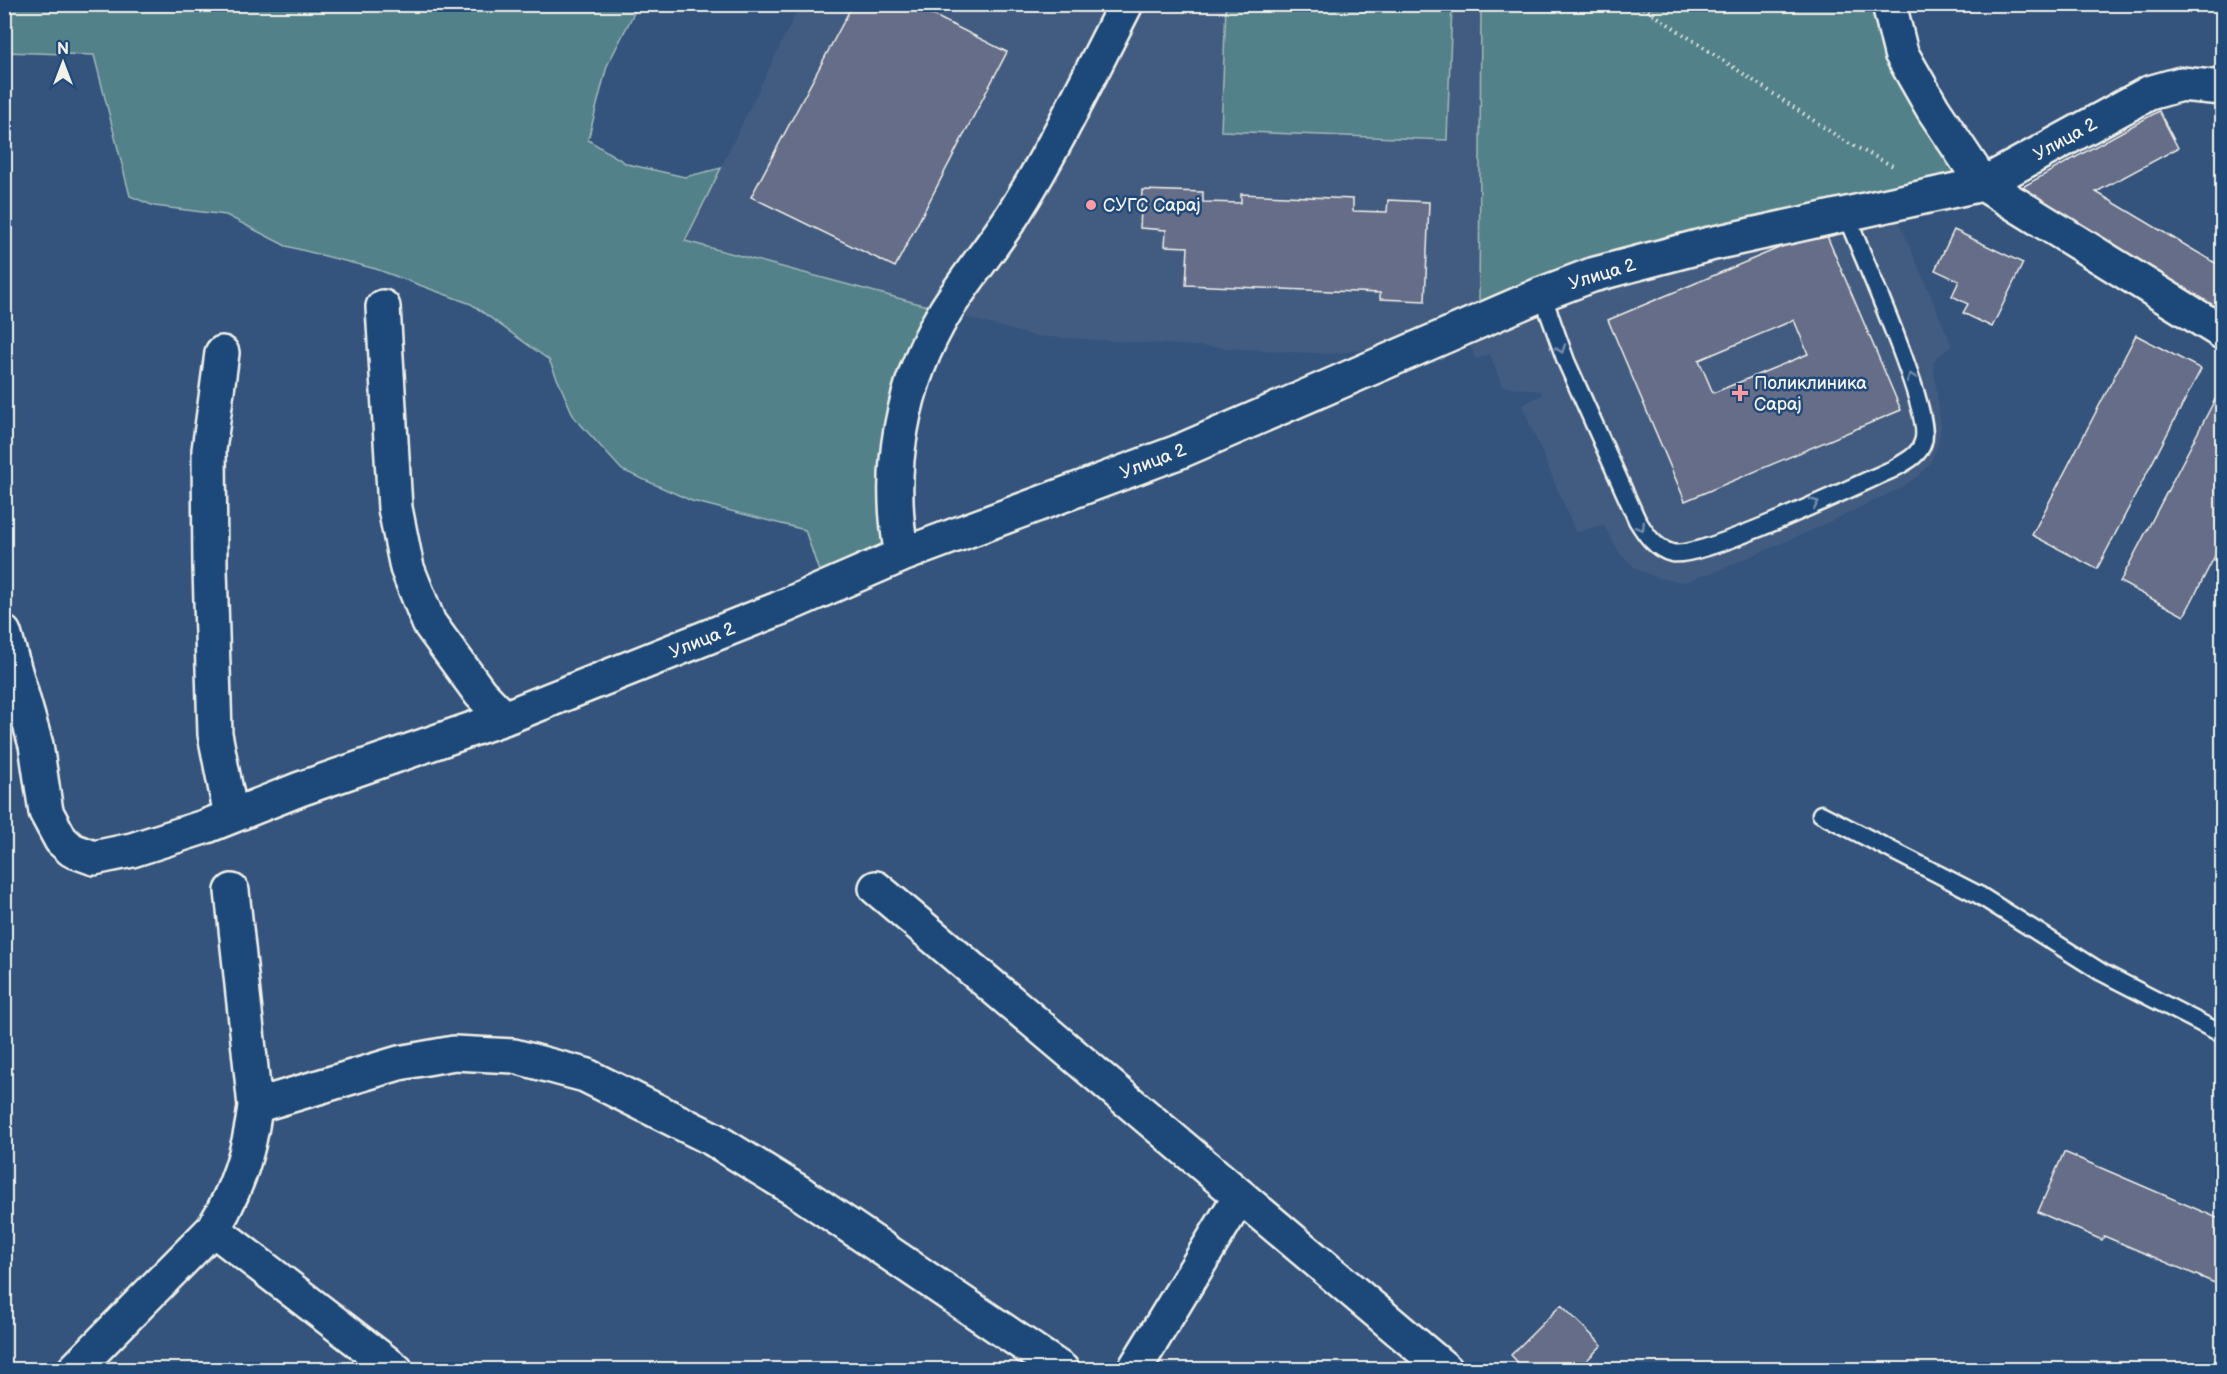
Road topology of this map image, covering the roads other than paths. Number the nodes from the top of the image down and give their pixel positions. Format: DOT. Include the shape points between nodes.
graph roads {
  1 [pos="1126,4"];
  2 [pos="1889,4"];
  3 [pos="2223,88"];
  4 [pos="1983,184"];
  5 [pos="1845,213"];
  6 [pos="1542,294"];
  7 [pos="383,307"];
  8 [pos="2223,332"];
  9 [pos="222,353"];
  10 [pos="902,555"];
  11 [pos="4,633"];
  12 [pos="504,718"];
  13 [pos="1821,814"];
  14 [pos="231,816"];
  15 [pos="876,888"];
  16 [pos="232,891"];
  17 [pos="2223,1034"];
  18 [pos="255,1106"];
  19 [pos="1240,1196"];
  20 [pos="213,1229"];
  21 [pos="74,1370"];
  22 [pos="396,1370"];
  23 [pos="1062,1370"];
  24 [pos="1134,1370"];
  25 [pos="1446,1370"];
  1 -- 10 [label="street" via="1045,161 946,311 922,357 898,441 894,484"];
  2 -- 4 [label="street" via="1901,53"];
  3 -- 4 [label="street, Улица 2" via="2181,84 2149,93"];
  4 -- 5 [label="street, Улица 2"];
  4 -- 8 [label="street"];
  5 -- 6 [label="street, Улица 2" via="1614,269"];
  6 -- 5 [label="lane, one-way" via="1566,361 1636,520 1659,547 1688,555 1893,469 1913,458 1923,444 1926,429 1914,384"];
  6 -- 10 [label="street, Улица 2" via="1178,452"];
  7 -- 12 [label="street" via="395,508 407,568 429,623 480,693"];
  9 -- 14 [label="street" via="209,450 210,568 215,734"];
  10 -- 12 [label="street, Улица 2"];
  11 -- 14 [label="street, Улица 2" via="36,745 46,812 61,840 72,850 94,858 132,850"];
  12 -- 14 [label="street, Улица 2"];
  13 -- 17 [label="lane" via="1978,895 2101,972"];
  15 -- 19 [label="street"];
  16 -- 18 [label="street"];
  18 -- 20 [label="street" via="252,1134 241,1170"];
  18 -- 23 [label="street" via="399,1063 454,1053 514,1056 585,1075 713,1139 799,1192"];
  19 -- 24 [label="street"];
  19 -- 25 [label="street"];
  20 -- 21 [label="street"];
  20 -- 22 [label="street"];
}
